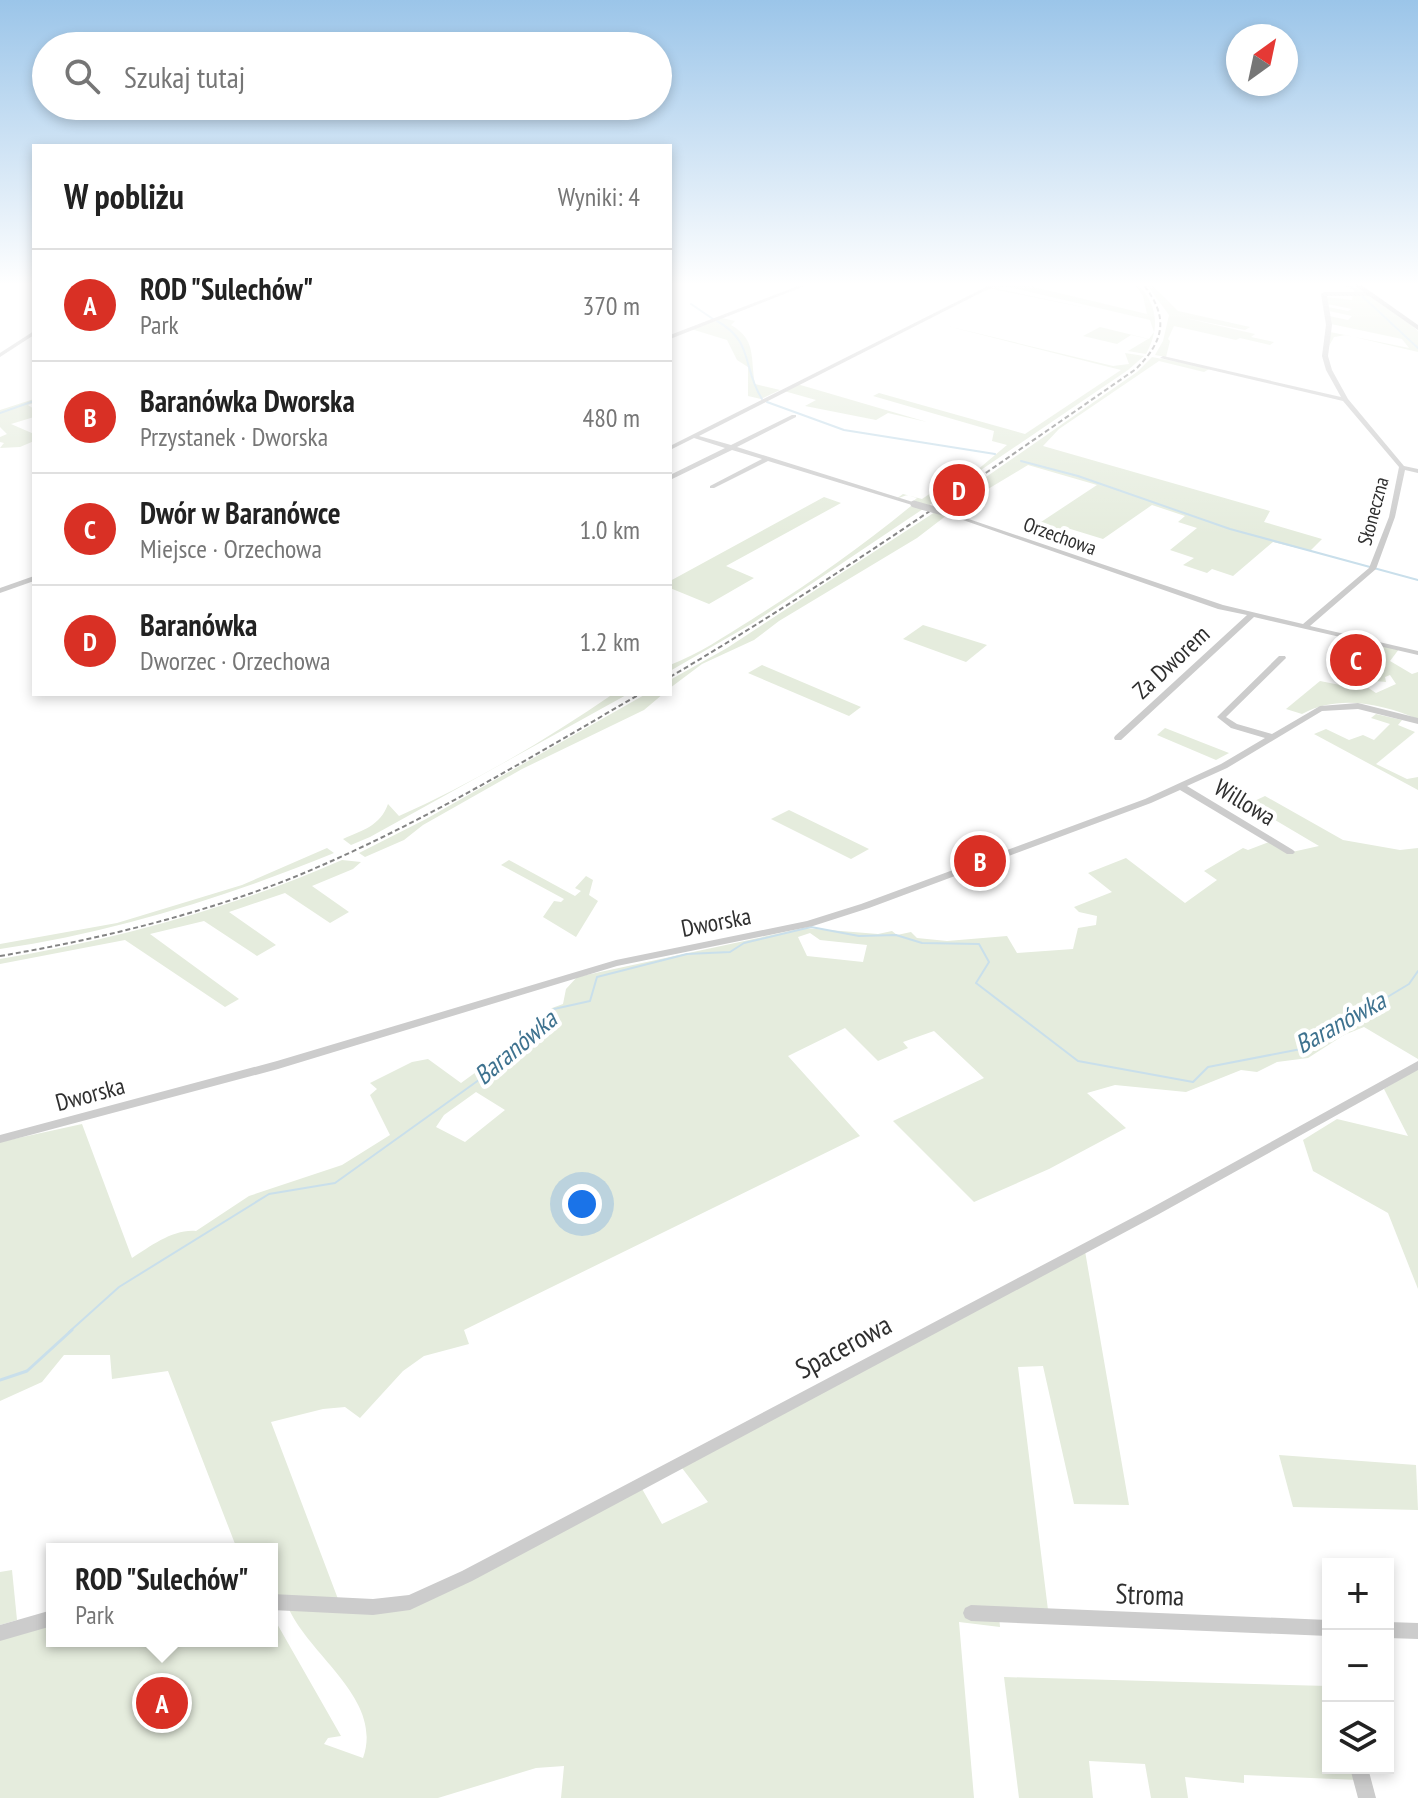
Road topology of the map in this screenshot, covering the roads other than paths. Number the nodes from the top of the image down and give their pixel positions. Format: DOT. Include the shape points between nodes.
graph roads {
  1 [pos="829,368"];
  2 [pos="1206,368"];
  3 [pos="1330,368"];
  4 [pos="1345,400"];
  5 [pos="794,416"];
  6 [pos="694,436"];
  7 [pos="672,446"];
  8 [pos="732,448"];
  9 [pos="767,459"];
  10 [pos="1402,467"];
  11 [pos="1418,471"];
  12 [pos="672,477"];
  13 [pos="712,487"];
  14 [pos="32,579"];
  15 [pos="0,591"];
  16 [pos="1252,615"];
  17 [pos="1304,627"];
  18 [pos="1418,653"];
  19 [pos="1282,658"];
  20 [pos="1418,721"];
  21 [pos="1272,737"];
  22 [pos="1118,738"];
  23 [pos="1180,786"];
  24 [pos="1290,852"];
  25 [pos="1418,1065"];
  26 [pos="0,1139"];
  27 [pos="278,1602"];
  28 [pos="971,1613"];
  29 [pos="46,1620"];
  30 [pos="1322,1628"];
  31 [pos="1394,1630"];
  32 [pos="1418,1631"];
  33 [pos="0,1633"];
  34 [pos="1361,1774"];
  35 [pos="1367,1798"];
  1 -- 6 [label="street"];
  2 -- 4 [label="street"];
  3 -- 4 [label="street"];
  4 -- 10 [label="street"];
  5 -- 8 [label="street"];
  6 -- 7 [label="street"];
  6 -- 8 [label="street, Orzechowa"];
  8 -- 9 [label="street, Orzechowa"];
  8 -- 12 [label="street"];
  9 -- 13 [label="street"];
  9 -- 16 [label="street, Orzechowa, bridge"];
  10 -- 11 [label="street"];
  10 -- 17 [label="street, Słoneczna" via="1374,567"];
  14 -- 15 [label="street"];
  16 -- 17 [label="street, Orzechowa"];
  16 -- 22 [label="street, Za Dworem"];
  17 -- 18 [label="street, Orzechowa"];
  19 -- 21 [label="street" via="1221,717"];
  20 -- 21 [label="street, Dworska" via="1378,709 1334,706"];
  21 -- 23 [label="street, Dworska"];
  23 -- 24 [label="street, Willowa"];
  23 -- 26 [label="street, Dworska" via="809,924 616,963 278,1065"];
  25 -- 27 [label="street, Spacerowa" via="1142,1218 467,1576 410,1602 373,1607"];
  28 -- 30 [label="street, Stroma"];
  29 -- 33 [label="street"];
  31 -- 32 [label="street"];
  34 -- 35 [label="street"];
}
